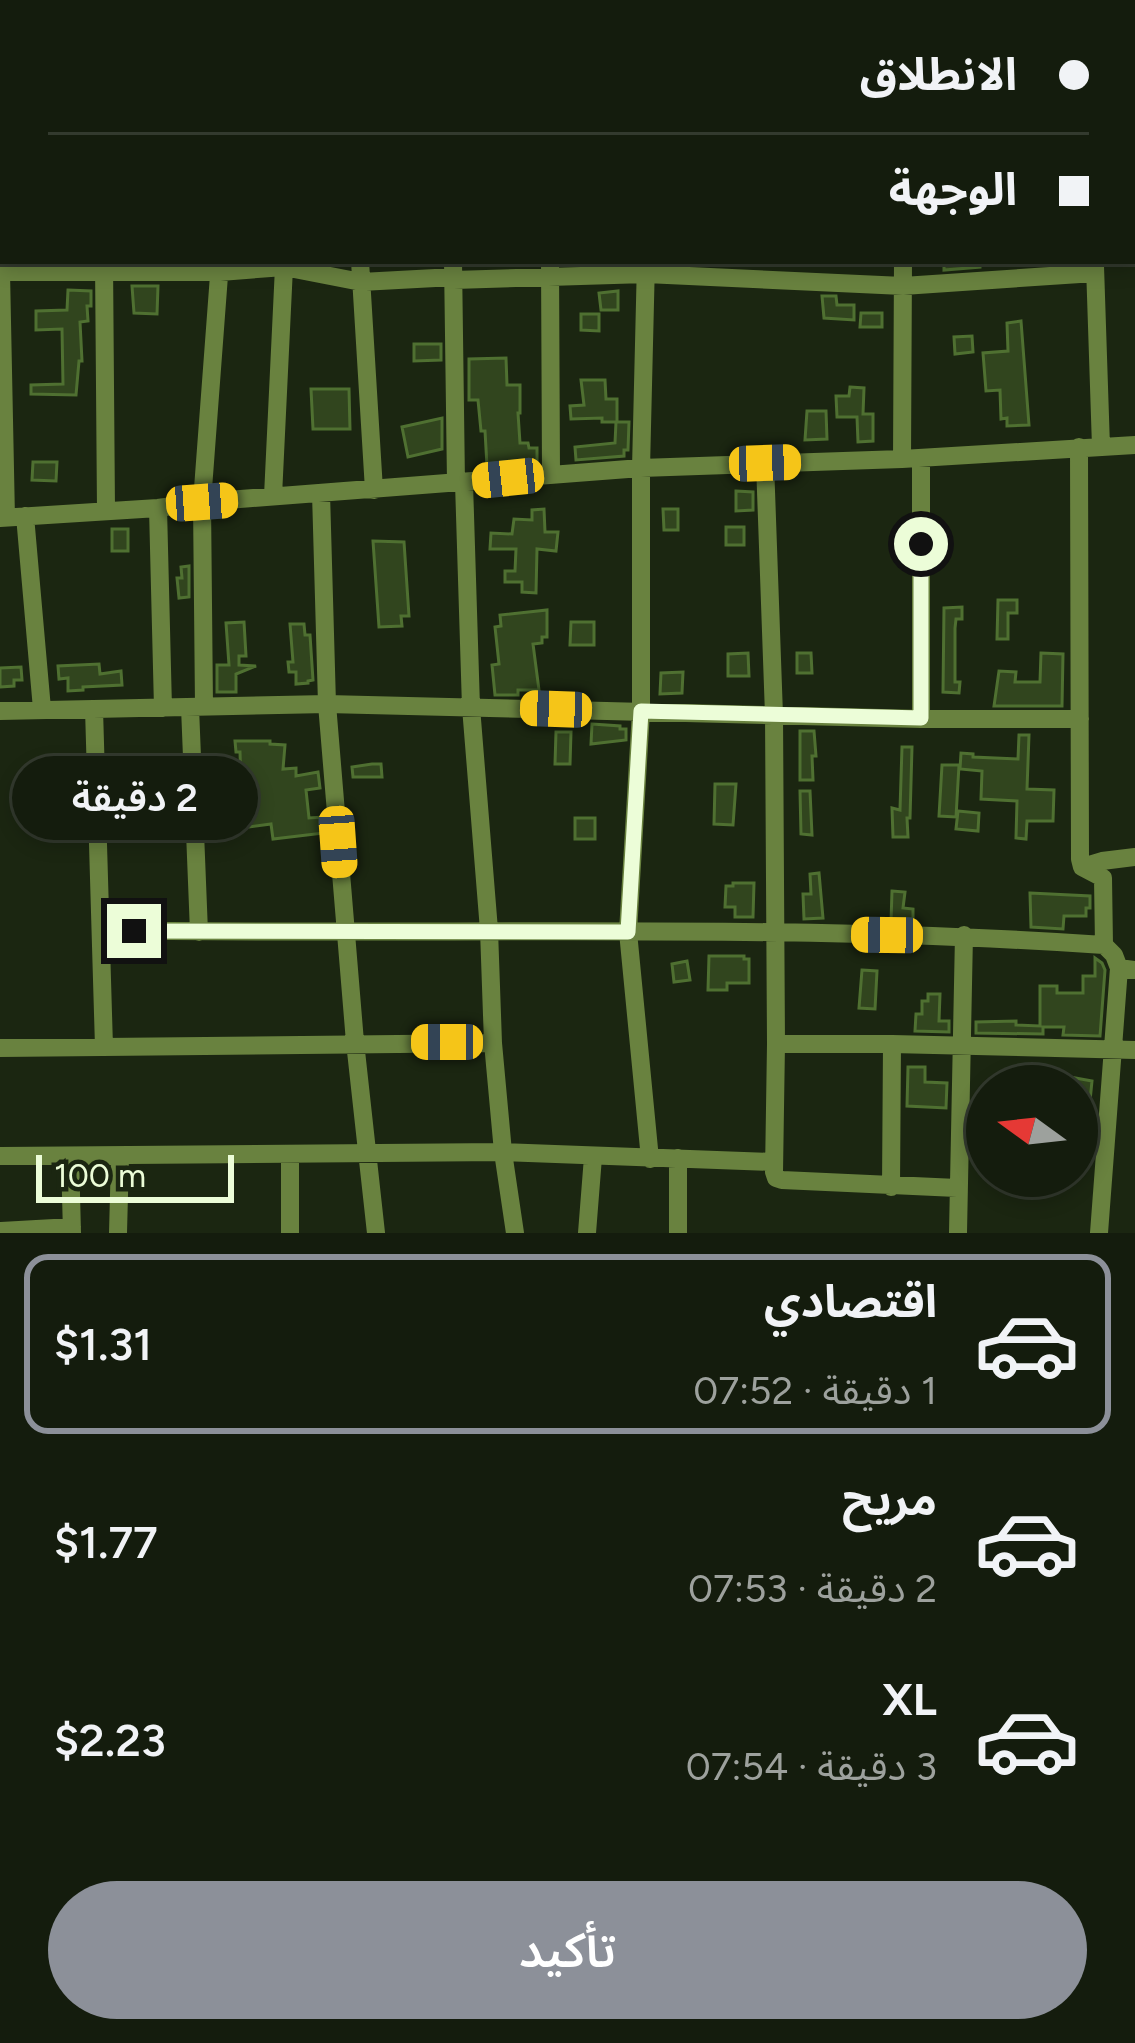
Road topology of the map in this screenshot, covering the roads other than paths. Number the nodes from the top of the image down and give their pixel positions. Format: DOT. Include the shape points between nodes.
graph roads {
  1 [pos="360,264"];
  2 [pos="903,264"];
  3 [pos="104,266"];
  4 [pos="220,267"];
  5 [pos="284,267"];
  6 [pos="1095,267"];
  7 [pos="646,268"];
  8 [pos="550,269"];
  9 [pos="1,272"];
  10 [pos="454,273"];
  11 [pos="361,282"];
  12 [pos="903,286"];
  13 [pos="1135,445"];
  14 [pos="1079,447"];
  15 [pos="1101,447"];
  16 [pos="911,458"];
  17 [pos="765,463"];
  18 [pos="641,468"];
  19 [pos="551,474"];
  20 [pos="460,483"];
  21 [pos="374,490"];
  22 [pos="321,493"];
  23 [pos="273,496"];
  24 [pos="202,502"];
  25 [pos="158,508"];
  26 [pos="106,510"];
  27 [pos="10,517"];
  28 [pos="327,704"];
  29 [pos="197,707"];
  30 [pos="471,707"];
  31 [pos="163,708"];
  32 [pos="42,709"];
  33 [pos="94,709"];
  34 [pos="0,711"];
  35 [pos="641,711"];
  36 [pos="774,715"];
  37 [pos="921,718"];
  38 [pos="1080,719"];
  39 [pos="1135,857"];
  40 [pos="1082,867"];
  41 [pos="101,930"];
  42 [pos="346,930"];
  43 [pos="489,930"];
  44 [pos="199,932"];
  45 [pos="628,932"];
  46 [pos="775,933"];
  47 [pos="964,935"];
  48 [pos="1104,945"];
  49 [pos="1127,969"];
  50 [pos="355,1042"];
  51 [pos="493,1042"];
  52 [pos="776,1044"];
  53 [pos="892,1044"];
  54 [pos="963,1046"];
  55 [pos="104,1047"];
  56 [pos="0,1048"];
  57 [pos="1112,1048"];
  58 [pos="1135,1050"];
  59 [pos="503,1152"];
  60 [pos="366,1154"];
  61 [pos="290,1155"];
  62 [pos="0,1156"];
  63 [pos="70,1156"];
  64 [pos="120,1156"];
  65 [pos="593,1156"];
  66 [pos="678,1158"];
  67 [pos="650,1159"];
  68 [pos="773,1162"];
  69 [pos="891,1186"];
  70 [pos="957,1188"];
  71 [pos="72,1230"];
  72 [pos="2,1231"];
  73 [pos="118,1233"];
  74 [pos="290,1233"];
  75 [pos="376,1233"];
  76 [pos="515,1233"];
  77 [pos="586,1233"];
  78 [pos="678,1233"];
  79 [pos="958,1233"];
  80 [pos="978,1233"];
  81 [pos="1099,1233"];
  1 -- 11 [label="street"];
  2 -- 12 [label="street"];
  3 -- 4 [label="street"];
  3 -- 9 [label="street"];
  3 -- 26 [label="street"];
  4 -- 5 [label="street"];
  4 -- 24 [label="street"];
  5 -- 11 [label="street"];
  5 -- 23 [label="street"];
  6 -- 12 [label="street"];
  6 -- 15 [label="street"];
  7 -- 8 [label="street"];
  7 -- 12 [label="street"];
  7 -- 18 [label="street"];
  8 -- 10 [label="street"];
  8 -- 19 [label="street"];
  9 -- 27 [label="street"];
  10 -- 11 [label="street"];
  10 -- 20 [label="street"];
  11 -- 21 [label="street"];
  12 -- 16 [label="street"];
  13 -- 15 [label="street"];
  14 -- 15 [label="street"];
  14 -- 16 [label="street"];
  14 -- 38 [label="street"];
  16 -- 17 [label="street"];
  16 -- 37 [label="street"];
  17 -- 18 [label="street"];
  17 -- 36 [label="street"];
  18 -- 19 [label="street"];
  18 -- 35 [label="street"];
  19 -- 20 [label="street"];
  20 -- 21 [label="street"];
  20 -- 30 [label="street"];
  21 -- 22 [label="street"];
  22 -- 23 [label="street"];
  22 -- 28 [label="street"];
  23 -- 24 [label="street"];
  24 -- 25 [label="street"];
  24 -- 29 [label="street"];
  25 -- 26 [label="street"];
  25 -- 31 [label="street"];
  26 -- 27 [label="street"];
  27 -- 32 [label="street"];
  28 -- 29 [label="street"];
  28 -- 30 [label="street"];
  28 -- 42 [label="street"];
  29 -- 31 [label="street"];
  29 -- 44 [label="street"];
  30 -- 35 [label="street"];
  30 -- 43 [label="street"];
  31 -- 33 [label="street"];
  32 -- 33 [label="street"];
  32 -- 34 [label="street"];
  33 -- 41 [label="street"];
  35 -- 36 [label="street"];
  35 -- 45 [label="street"];
  36 -- 37 [label="street"];
  36 -- 46 [label="street"];
  37 -- 38 [label="street"];
  38 -- 40 [label="street"];
  39 -- 40 [label="street"];
  40 -- 48 [label="street" via="1103,878"];
  41 -- 44 [label="street"];
  41 -- 55 [label="street"];
  42 -- 43 [label="street"];
  42 -- 44 [label="street"];
  42 -- 50 [label="street"];
  43 -- 45 [label="street"];
  43 -- 51 [label="street"];
  45 -- 46 [label="street"];
  45 -- 67 [label="street"];
  46 -- 47 [label="street"];
  46 -- 52 [label="street"];
  47 -- 48 [label="street"];
  47 -- 54 [label="street"];
  48 -- 49 [label="street"];
  49 -- 57 [label="street"];
  50 -- 51 [label="street"];
  50 -- 55 [label="street"];
  50 -- 60 [label="street"];
  51 -- 59 [label="street"];
  52 -- 53 [label="street"];
  52 -- 68 [label="street"];
  53 -- 54 [label="street"];
  53 -- 69 [label="street"];
  54 -- 57 [label="street"];
  54 -- 70 [label="street"];
  55 -- 56 [label="street"];
  57 -- 58 [label="street"];
  57 -- 81 [label="street"];
  59 -- 60 [label="street"];
  59 -- 65 [label="street"];
  59 -- 76 [label="street"];
  60 -- 61 [label="street"];
  60 -- 75 [label="street"];
  61 -- 64 [label="street"];
  61 -- 74 [label="street"];
  62 -- 63 [label="street"];
  63 -- 64 [label="street"];
  63 -- 71 [label="street"];
  64 -- 73 [label="street"];
  65 -- 67 [label="street"];
  65 -- 77 [label="street"];
  66 -- 67 [label="street"];
  66 -- 68 [label="street"];
  66 -- 78 [label="street"];
  68 -- 69 [label="street" via="782,1180"];
  69 -- 70 [label="street"];
  70 -- 79 [label="street"];
  71 -- 72 [label="street"];
  79 -- 80 [label="street"];
}
